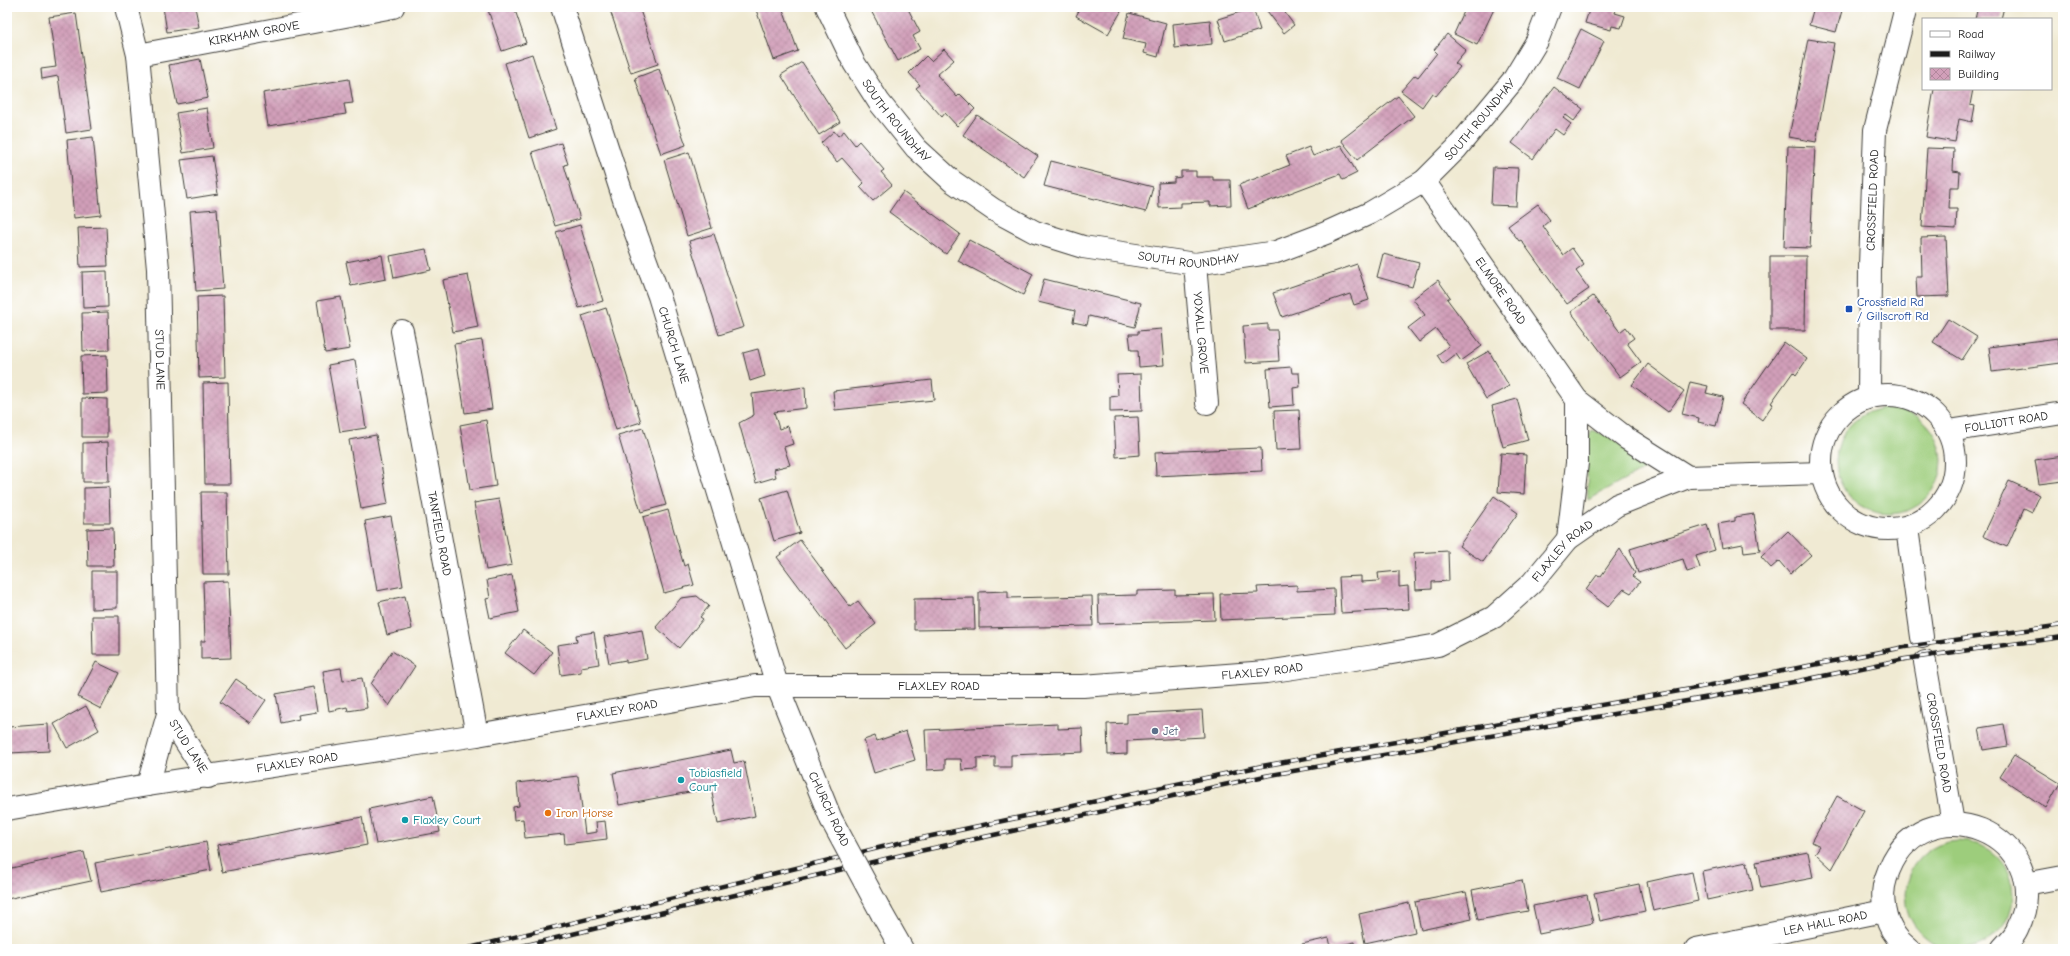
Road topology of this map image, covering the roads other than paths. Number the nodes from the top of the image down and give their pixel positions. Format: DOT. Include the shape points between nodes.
graph roads {
  1 [pos="126,7"];
  2 [pos="393,7"];
  3 [pos="562,7"];
  4 [pos="827,7"];
  5 [pos="1550,7"];
  6 [pos="1906,7"];
  7 [pos="138,55"];
  8 [pos="1424,181"];
  9 [pos="1195,264"];
  10 [pos="402,331"];
  11 [pos="1869,397"];
  12 [pos="1577,400"];
  13 [pos="1207,403"];
  14 [pos="2063,414"];
  15 [pos="1949,431"];
  16 [pos="1821,473"];
  17 [pos="1688,477"];
  18 [pos="1907,528"];
  19 [pos="1568,539"];
  20 [pos="1922,638"];
  21 [pos="1925,662"];
  22 [pos="777,685"];
  23 [pos="168,714"];
  24 [pos="477,736"];
  25 [pos="208,777"];
  26 [pos="148,785"];
  27 [pos="7,809"];
  28 [pos="1953,823"];
  29 [pos="2063,877"];
  30 [pos="2026,884"];
  31 [pos="1884,911"];
  32 [pos="902,949"];
  33 [pos="1696,949"];
  34 [pos="1908,949"];
  35 [pos="2002,949"];
  1 -- 7 [label="street, STUD LANE"];
  2 -- 7 [label="street, KIRKHAM GROVE"];
  3 -- 22 [label="street, CHURCH LANE" via="627,208 659,296"];
  4 -- 9 [label="street, SOUTH ROUNDHAY" via="854,63 879,102 916,148 952,181 994,210 1035,232 1083,247"];
  5 -- 8 [label="street, SOUTH ROUNDHAY" via="1537,41 1514,79 1456,149"];
  6 -- 11 [label="street, CROSSFIELD ROAD" via="1875,130"];
  7 -- 23 [label="street, STUD LANE" via="158,269"];
  8 -- 9 [label="street, SOUTH ROUNDHAY" via="1370,213 1276,252"];
  8 -- 12 [label="street, ELMORE ROAD"];
  9 -- 13 [label="street, YOXALL GROVE"];
  10 -- 24 [label="street, TANFIELD ROAD"];
  11 -- 15 [label="street" via="1894,394 1917,401 1937,415"];
  11 -- 16 [label="street" via="1847,408 1831,426 1822,448"];
  12 -- 17 [label="street, ELMORE ROAD" via="1626,438"];
  12 -- 19 [label="street" via="1577,463"];
  14 -- 15 [label="street, FOLLIOTT ROAD"];
  15 -- 18 [label="street" via="1956,458 1954,481 1944,502 1927,518"];
  16 -- 17 [label="street, FLAXLEY ROAD"];
  16 -- 18 [label="street" via="1831,499 1851,520 1878,530"];
  17 -- 19 [label="street, FLAXLEY ROAD" via="1617,505"];
  18 -- 20 [label="street"];
  19 -- 22 [label="street, FLAXLEY ROAD" via="1532,583 1494,617 1438,645 1266,672 1083,686"];
  21 -- 28 [label="street, CROSSFIELD ROAD"];
  22 -- 24 [label="street, FLAXLEY ROAD" via="755,686"];
  22 -- 32 [label="street, CHURCH ROAD, bridge" via="831,819"];
  23 -- 25 [label="street, STUD LANE"];
  23 -- 26 [label="street, STUD LANE"];
  24 -- 25 [label="street, FLAXLEY ROAD"];
  25 -- 26 [label="street, FLAXLEY ROAD"];
  26 -- 27 [label="street, FLAXLEY ROAD"];
  28 -- 30 [label="street" via="1979,827 2001,840 2017,860"];
  28 -- 31 [label="street" via="1929,828 1907,842 1891,861 1884,885"];
  29 -- 30 [label="street"];
  30 -- 35 [label="street" via="2026,909 2017,932"];
  31 -- 33 [label="street, LEA HALL ROAD"];
  31 -- 34 [label="street" via="1895,936"];
}
